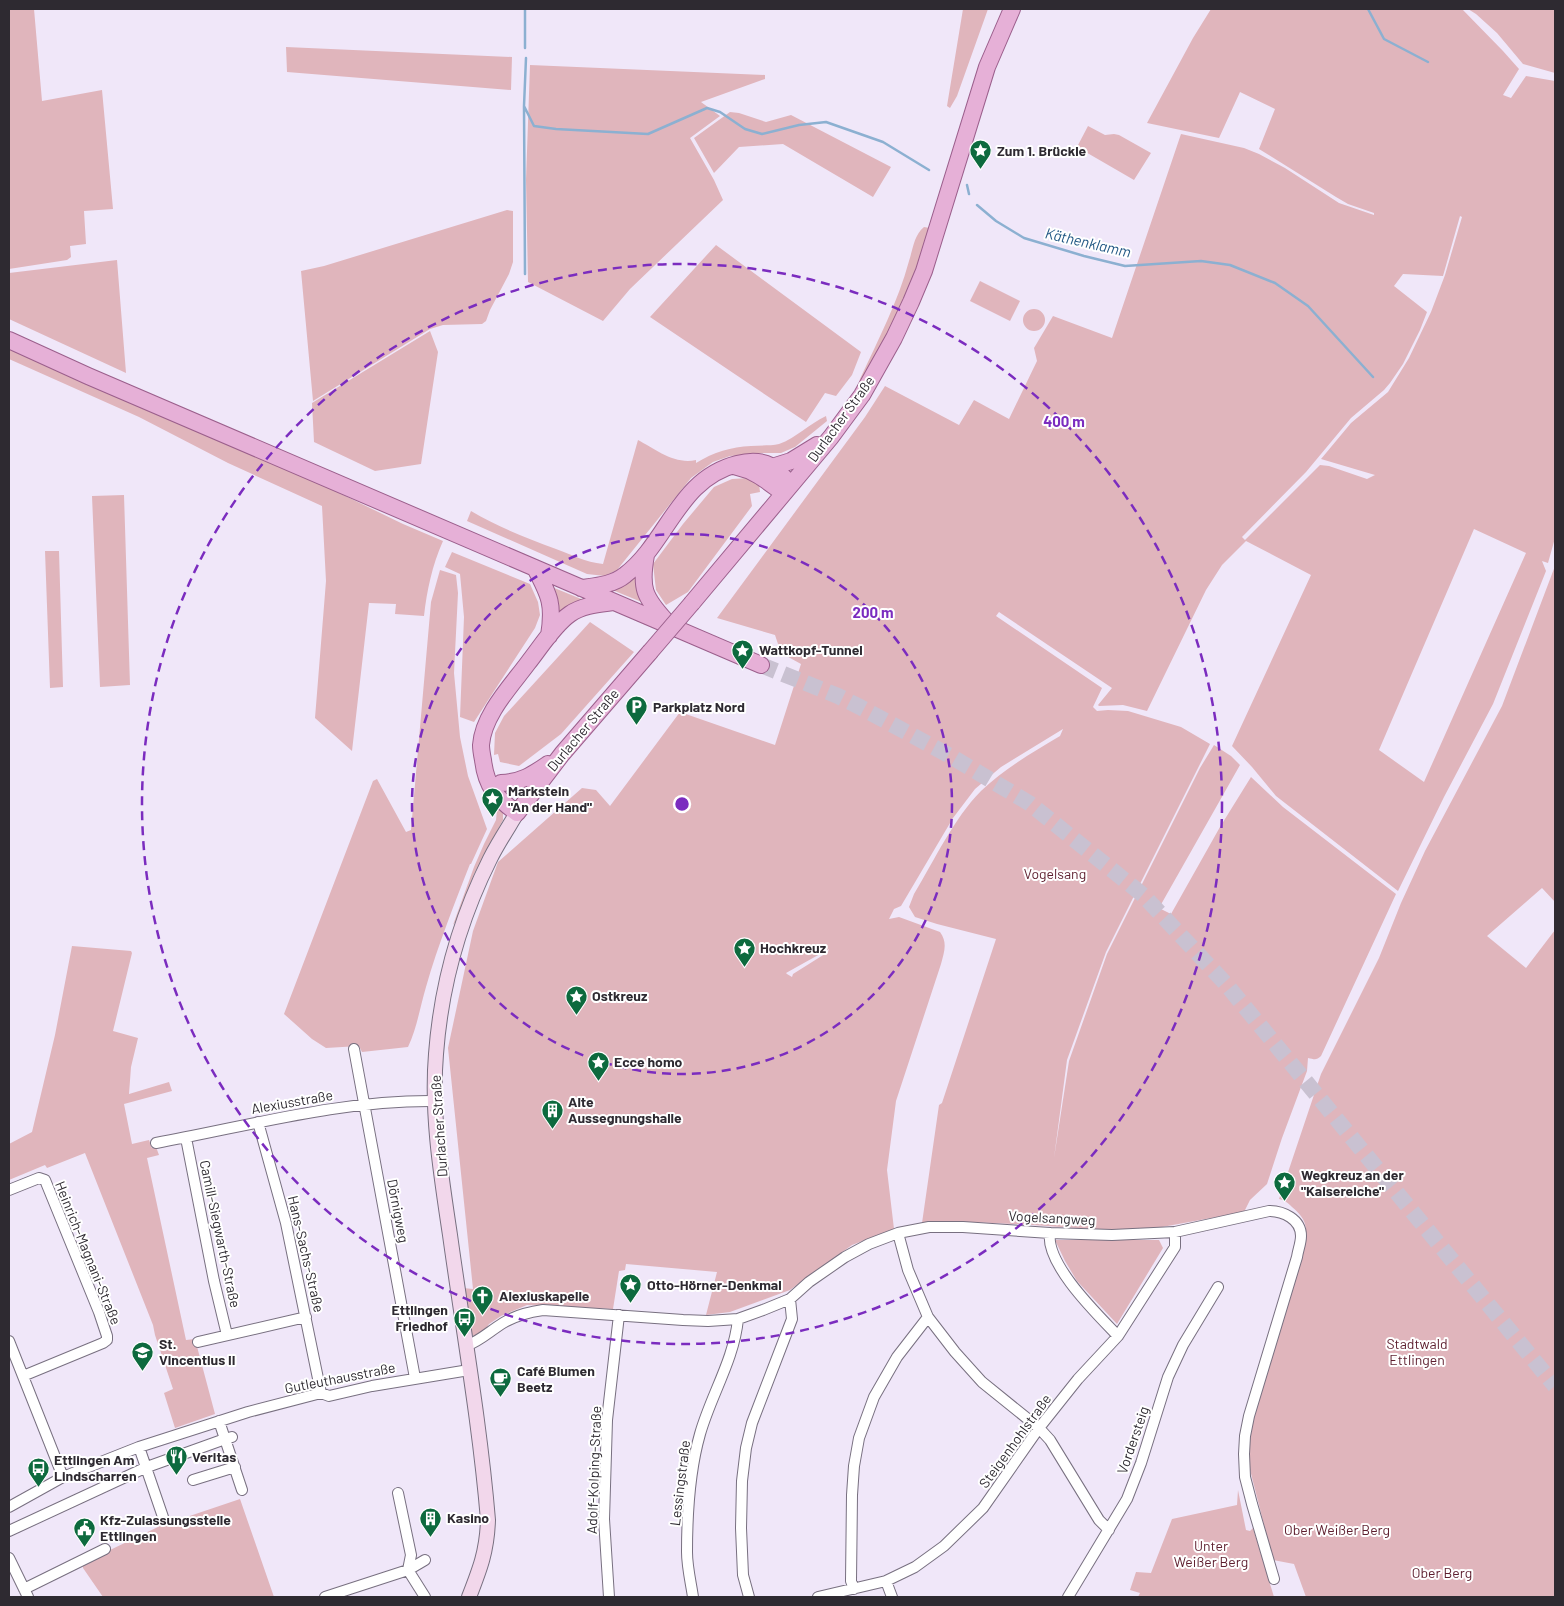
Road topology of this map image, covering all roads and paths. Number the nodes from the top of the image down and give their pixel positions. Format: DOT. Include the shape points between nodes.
graph roads {
  1 [pos="1012,9"];
  2 [pos="9,340"];
  3 [pos="831,437"];
  4 [pos="729,466"];
  5 [pos="772,467"];
  6 [pos="787,489"];
  7 [pos="646,555"];
  8 [pos="535,568"];
  9 [pos="581,588"];
  10 [pos="614,602"];
  11 [pos="671,627"];
  12 [pos="549,636"];
  13 [pos="761,665"];
  14 [pos="562,754"];
  15 [pos="483,760"];
  16 [pos="501,783"];
  17 [pos="520,808"];
  18 [pos="354,1049"];
  19 [pos="434,1100"];
  20 [pos="364,1104"];
  21 [pos="258,1122"];
  22 [pos="186,1138"];
  23 [pos="156,1143"];
  24 [pos="9,1190"];
  25 [pos="1175,1232"];
  26 [pos="898,1233"];
  27 [pos="1050,1233"];
  28 [pos="1218,1287"];
  29 [pos="790,1298"];
  30 [pos="618,1314"];
  31 [pos="306,1317"];
  32 [pos="928,1317"];
  33 [pos="738,1319"];
  34 [pos="227,1335"];
  35 [pos="1118,1336"];
  36 [pos="9,1341"];
  37 [pos="198,1342"];
  38 [pos="466,1346"];
  39 [pos="469,1370"];
  40 [pos="24,1376"];
  41 [pos="415,1378"];
  42 [pos="321,1393"];
  43 [pos="219,1421"];
  44 [pos="1039,1428"];
  45 [pos="228,1438"];
  46 [pos="139,1447"];
  47 [pos="147,1467"];
  48 [pos="235,1467"];
  49 [pos="63,1477"];
  50 [pos="193,1480"];
  51 [pos="242,1490"];
  52 [pos="398,1493"];
  53 [pos="9,1507"];
  54 [pos="163,1517"];
  55 [pos="1109,1530"];
  56 [pos="9,1531"];
  57 [pos="105,1549"];
  58 [pos="9,1558"];
  59 [pos="425,1560"];
  60 [pos="408,1570"];
  61 [pos="1274,1579"];
  62 [pos="886,1581"];
  63 [pos="854,1589"];
  64 [pos="26,1593"];
  65 [pos="325,1597"];
  66 [pos="426,1597"];
  67 [pos="469,1597"];
  68 [pos="609,1597"];
  69 [pos="693,1597"];
  70 [pos="749,1597"];
  71 [pos="818,1597"];
  72 [pos="892,1597"];
  73 [pos="1068,1597"];
  1 -- 3 [label="main road, Durlacher Straße" via="987,67 934,241 911,302 862,394"];
  2 -- 8 [label="main road"];
  3 -- 5 [label="main road" via="792,461"];
  3 -- 6 [label="main road, Durlacher Straße"];
  4 -- 5 [label="main road" via="754,462"];
  4 -- 6 [label="main road" via="746,469"];
  4 -- 7 [label="main road" via="696,487"];
  5 -- 6 [label="main road"];
  6 -- 14 [label="main road, Durlacher Straße, bridge"];
  7 -- 9 [label="main road" via="613,582"];
  7 -- 11 [label="main road" via="643,582 646,594"];
  8 -- 9 [label="main road"];
  8 -- 12 [label="main road" via="550,600"];
  9 -- 10 [label="main road"];
  10 -- 11 [label="main road"];
  10 -- 12 [label="main road" via="570,614"];
  11 -- 13 [label="main road"];
  12 -- 15 [label="main road" via="494,708 483,734"];
  14 -- 16 [label="main road" via="522,780"];
  14 -- 17 [label="main road, Durlacher Straße"];
  15 -- 16 [label="main road"];
  15 -- 17 [label="main road" via="484,773 495,794 502,802"];
  16 -- 17 [label="main road"];
  17 -- 19 [label="main road, Durlacher Straße" via="474,893 456,946 441,1014"];
  18 -- 20 [label="street, Dörnigweg"];
  19 -- 20 [label="street, Alexiusstraße"];
  19 -- 38 [label="main road, Durlacher Straße"];
  20 -- 21 [label="street, Alexiusstraße"];
  20 -- 41 [label="street, Dörnigweg"];
  21 -- 22 [label="street, Alexiusstraße"];
  21 -- 31 [label="street, Hans-Sachs-Straße" via="286,1223"];
  22 -- 23 [label="street, Alexiusstraße"];
  22 -- 34 [label="street, Camill-Siegwarth-Straße"];
  24 -- 40 [label="street, Heinrich-Magnani-Straße" via="39,1178 45,1180 99,1312 107,1340"];
  25 -- 27 [label="street, Vogelsangweg"];
  25 -- 35 [label="street, Steigenhohlstraße" via="1174,1247"];
  25 -- 61 [label="street, Vogelsangweg" via="1278,1211 1293,1219 1301,1235 1296,1262 1249,1416 1244,1454 1252,1504"];
  26 -- 27 [label="street, Vogelsangweg" via="929,1227"];
  26 -- 29 [label="street, Vogelsangweg" via="844,1257"];
  26 -- 32 [label="street" via="908,1270"];
  27 -- 35 [label="street" via="1054,1254 1072,1285"];
  28 -- 55 [label="street, Vordersteig" via="1183,1345 1168,1378 1141,1463 1127,1499"];
  29 -- 33 [label="street, Vogelsangweg"];
  29 -- 70 [label="street" via="792,1319 752,1423 746,1448 741,1528 743,1575"];
  30 -- 33 [label="street, Vogelsangweg" via="683,1320"];
  30 -- 38 [label="street, Vogelsangweg" via="544,1310 524,1313"];
  30 -- 68 [label="street, Adolf-Kolping-Straße" via="607,1420 604,1519"];
  31 -- 34 [label="street"];
  31 -- 42 [label="street, Hans-Sachs-Straße"];
  32 -- 44 [label="street" via="982,1382"];
  32 -- 63 [label="street" via="885,1377 859,1438 852,1495 851,1581"];
  33 -- 69 [label="street, Lessingstraße" via="736,1335 700,1434 694,1460 687,1553"];
  34 -- 37 [label="street"];
  35 -- 44 [label="street, Steigenhohlstraße"];
  36 -- 40 [label="street"];
  38 -- 39 [label="main road, Durlacher Straße"];
  39 -- 41 [label="street, Gutleuthausstraße"];
  39 -- 67 [label="main road, Durlacher Straße" via="488,1534 484,1559"];
  40 -- 49 [label="street"];
  41 -- 42 [label="street, Gutleuthausstraße" via="329,1396"];
  42 -- 43 [label="street, Gutleuthausstraße"];
  43 -- 45 [label="street"];
  43 -- 46 [label="street, Gutleuthausstraße"];
  44 -- 55 [label="street" via="1050,1440 1098,1520"];
  44 -- 62 [label="street, Steigenhohlstraße" via="983,1508 944,1546 915,1568"];
  45 -- 47 [label="street"];
  45 -- 48 [label="street"];
  46 -- 47 [label="street"];
  46 -- 49 [label="street, Gutleuthausstraße"];
  47 -- 54 [label="street"];
  47 -- 56 [label="street"];
  48 -- 50 [label="street"];
  48 -- 51 [label="street"];
  49 -- 53 [label="street, Gutleuthausstraße"];
  52 -- 60 [label="street" via="411,1555"];
  55 -- 73 [label="street, Vordersteig"];
  57 -- 64 [label="street"];
  58 -- 64 [label="street"];
  59 -- 60 [label="street"];
  60 -- 65 [label="street"];
  60 -- 66 [label="street"];
  62 -- 63 [label="street, Steigenhohlstraße"];
  62 -- 72 [label="street"];
  63 -- 71 [label="street, Steigenhohlstraße"];
}
